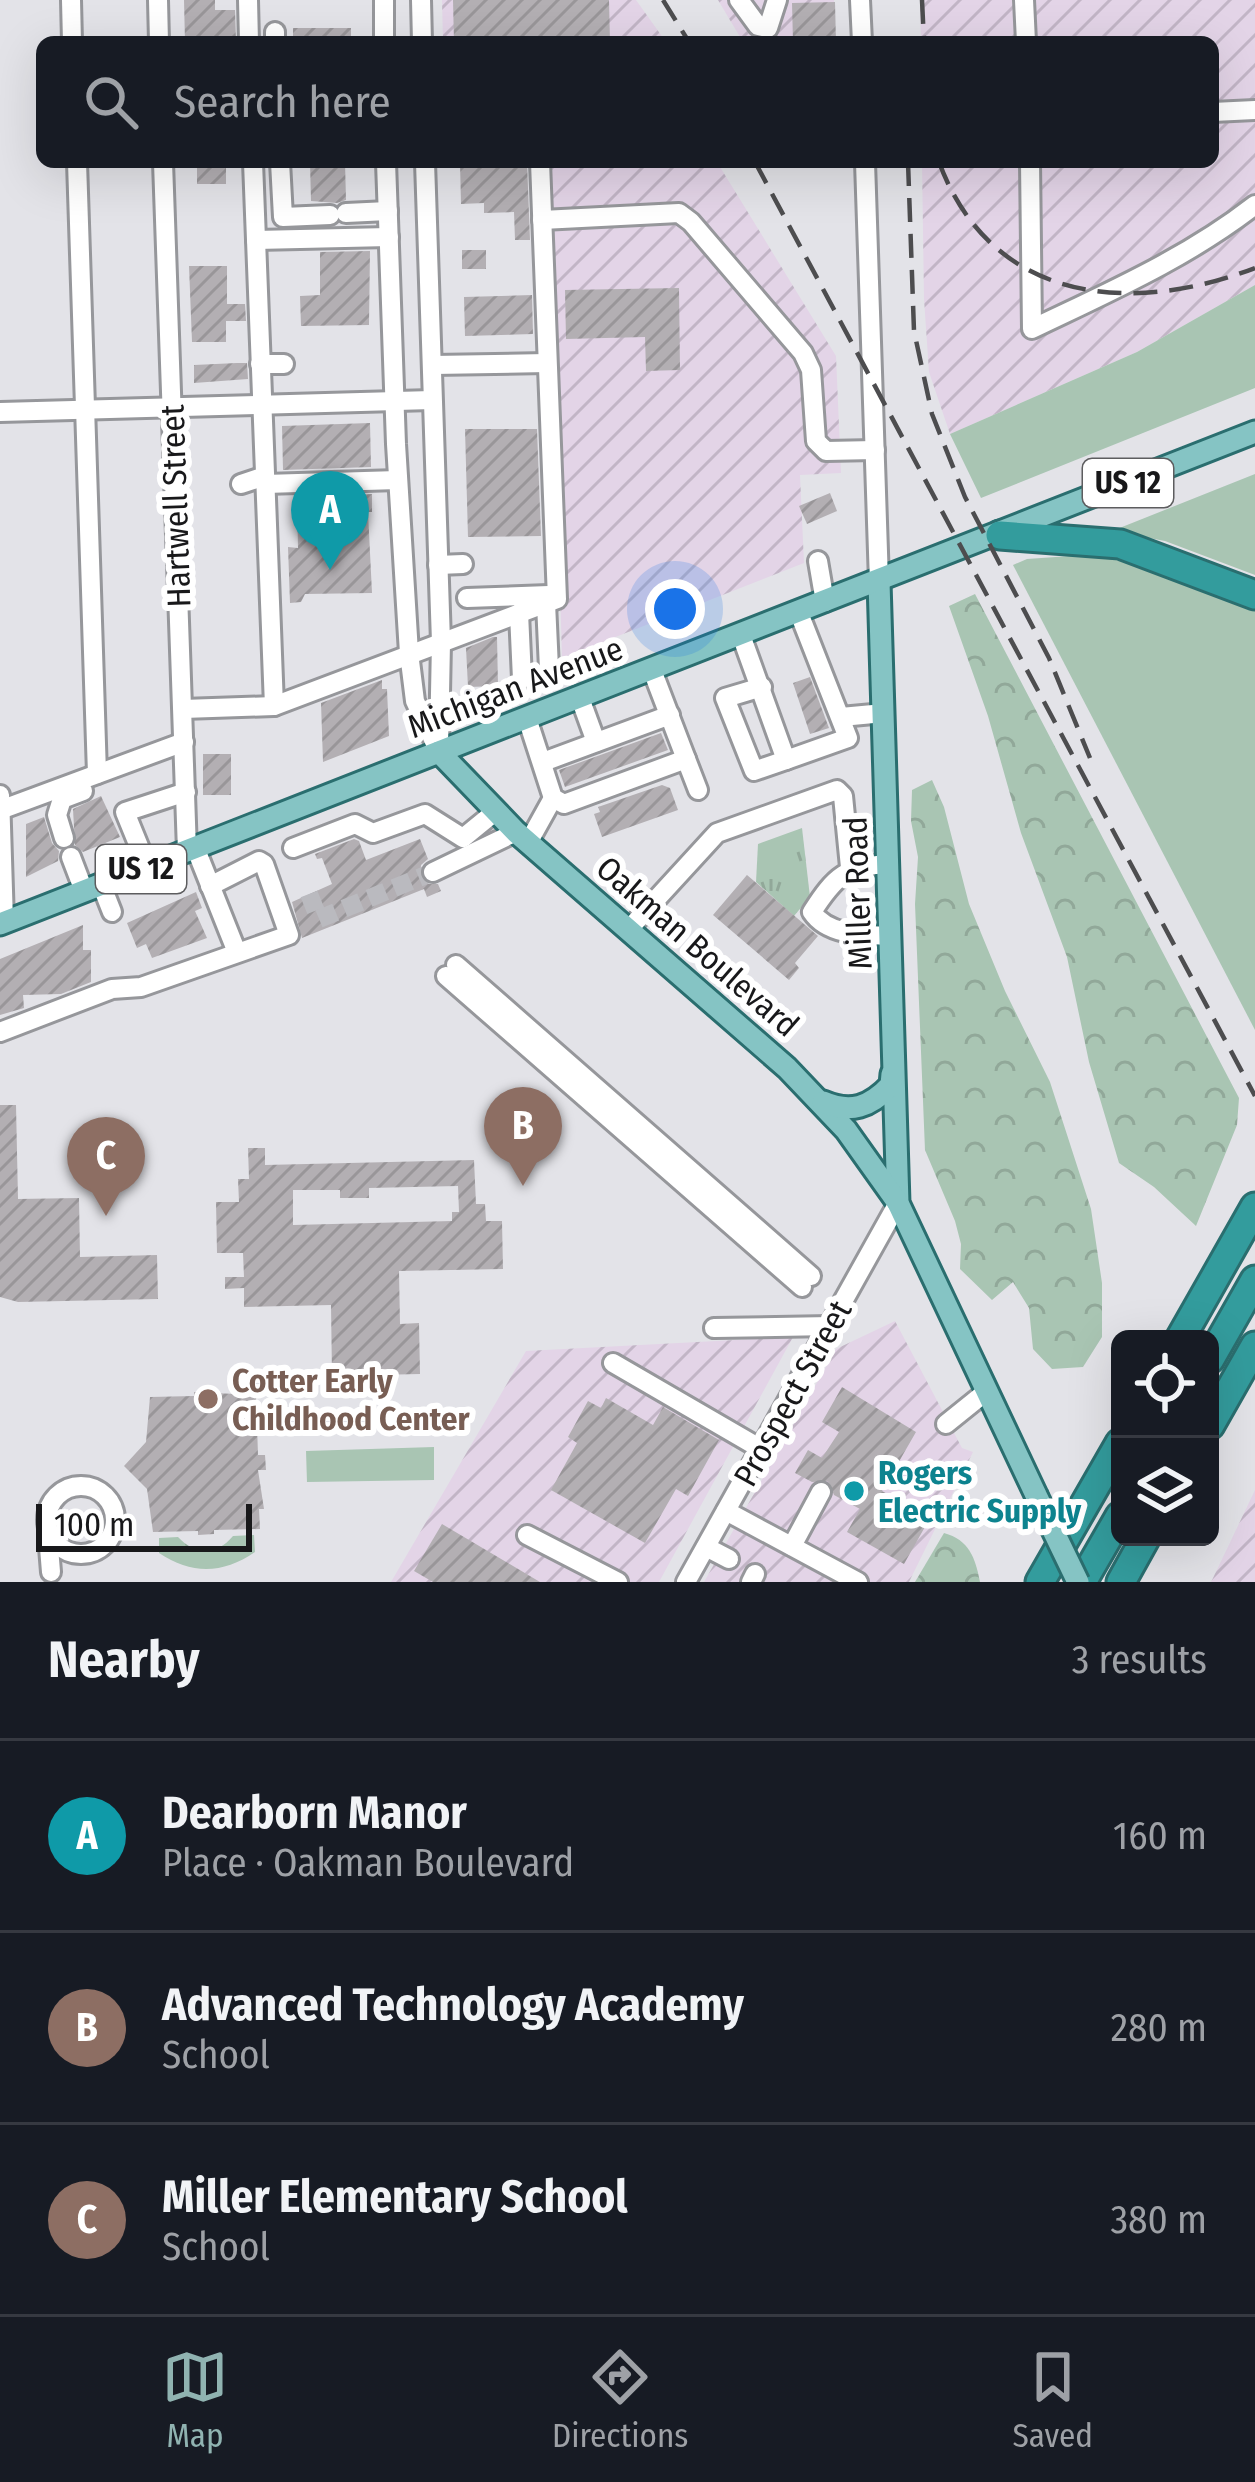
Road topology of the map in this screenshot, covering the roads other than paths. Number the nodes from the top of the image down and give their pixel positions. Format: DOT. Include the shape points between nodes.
graph roads {
  1 [pos="71,0"];
  2 [pos="158,0"];
  3 [pos="248,0"];
  4 [pos="384,0"];
  5 [pos="422,0"];
  6 [pos="739,0"];
  7 [pos="777,0"];
  8 [pos="860,0"];
  9 [pos="1024,0"];
  10 [pos="72,36"];
  11 [pos="159,36"];
  12 [pos="250,36"];
  13 [pos="384,36"];
  14 [pos="422,36"];
  15 [pos="862,36"];
  16 [pos="1026,36"];
  17 [pos="1255,110"];
  18 [pos="1219,112"];
  19 [pos="76,168"];
  20 [pos="163,168"];
  21 [pos="254,168"];
  22 [pos="280,168"];
  23 [pos="386,168"];
  24 [pos="424,168"];
  25 [pos="540,168"];
  26 [pos="865,168"];
  27 [pos="1030,168"];
  28 [pos="1255,206"];
  29 [pos="388,211"];
  30 [pos="542,220"];
  31 [pos="389,237"];
  32 [pos="256,240"];
  33 [pos="547,363"];
  34 [pos="260,364"];
  35 [pos="284,364"];
  36 [pos="433,365"];
  37 [pos="433,400"];
  38 [pos="394,401"];
  39 [pos="262,405"];
  40 [pos="172,407"];
  41 [pos="86,410"];
  42 [pos="0,412"];
  43 [pos="1255,432"];
  44 [pos="396,444"];
  45 [pos="432,445"];
  46 [pos="874,450"];
  47 [pos="265,480"];
  48 [pos="398,480"];
  49 [pos="241,484"];
  50 [pos="1000,535"];
  51 [pos="818,561"];
  52 [pos="463,564"];
  53 [pos="438,565"];
  54 [pos="879,582"];
  55 [pos="1255,595"];
  56 [pos="467,598"];
  57 [pos="548,599"];
  58 [pos="825,602"];
  59 [pos="518,613"];
  60 [pos="799,613"];
  61 [pos="741,635"];
  62 [pos="441,642"];
  63 [pos="410,653"];
  64 [pos="549,669"];
  65 [pos="652,670"];
  66 [pos="522,679"];
  67 [pos="762,687"];
  68 [pos="580,698"];
  69 [pos="274,706"];
  70 [pos="183,709"];
  71 [pos="884,713"];
  72 [pos="670,715"];
  73 [pos="526,718"];
  74 [pos="842,718"];
  75 [pos="184,738"];
  76 [pos="607,742"];
  77 [pos="439,752"];
  78 [pos="686,759"];
  79 [pos="786,760"];
  80 [pos="543,761"];
  81 [pos="98,774"];
  82 [pos="698,790"];
  83 [pos="186,792"];
  84 [pos="0,795"];
  85 [pos="553,798"];
  86 [pos="0,810"];
  87 [pos="496,811"];
  88 [pos="522,837"];
  89 [pos="293,848"];
  90 [pos="191,849"];
  91 [pos="889,864"];
  92 [pos="147,866"];
  93 [pos="431,866"];
  94 [pos="850,867"];
  95 [pos="210,886"];
  96 [pos="92,888"];
  97 [pos="112,912"];
  98 [pos="2,923"];
  99 [pos="628,929"];
  100 [pos="891,936"];
  101 [pos="236,950"];
  102 [pos="451,970"];
  103 [pos="0,1032"];
  104 [pos="894,1061"];
  105 [pos="817,1100"];
  106 [pos="898,1203"];
  107 [pos="1255,1208"];
  108 [pos="1255,1280"];
  109 [pos="806,1282"];
  110 [pos="831,1326"];
  111 [pos="714,1328"];
  112 [pos="1185,1330"];
  113 [pos="1219,1343"];
  114 [pos="1255,1346"];
  115 [pos="613,1363"];
  116 [pos="987,1391"];
  117 [pos="1219,1409"];
  118 [pos="946,1424"];
  119 [pos="761,1449"];
  120 [pos="1111,1459"];
  121 [pos="821,1492"];
  122 [pos="726,1511"];
  123 [pos="46,1523"];
  124 [pos="1111,1531"];
  125 [pos="527,1535"];
  126 [pos="792,1546"];
  127 [pos="1141,1546"];
  128 [pos="706,1547"];
  129 [pos="80,1554"];
  130 [pos="729,1559"];
  131 [pos="51,1577"];
  132 [pos="618,1582"];
  133 [pos="686,1582"];
  134 [pos="858,1582"];
  135 [pos="1040,1582"];
  136 [pos="1080,1582"];
  137 [pos="1120,1582"];
  1 -- 10 [label="street"];
  2 -- 11 [label="street"];
  3 -- 12 [label="street"];
  4 -- 13 [label="street"];
  5 -- 14 [label="street"];
  6 -- 7 [label="street" via="768,28"];
  8 -- 15 [label="street"];
  9 -- 16 [label="street"];
  17 -- 18 [label="street"];
  19 -- 41 [label="street"];
  20 -- 40 [label="street, Hartwell Street"];
  21 -- 32 [label="street"];
  22 -- 29 [label="street" via="283,217"];
  23 -- 29 [label="street, Oakman Boulevard"];
  24 -- 36 [label="street"];
  25 -- 30 [label="street"];
  26 -- 46 [label="street, Miller Road"];
  27 -- 28 [label="street" via="1032,329 1108,295"];
  29 -- 31 [label="street, Oakman Boulevard"];
  30 -- 33 [label="street"];
  30 -- 46 [label="street" via="679,213 803,353 816,442 826,451"];
  31 -- 32 [label="street"];
  31 -- 38 [label="street, Oakman Boulevard"];
  32 -- 34 [label="street"];
  33 -- 36 [label="street"];
  33 -- 57 [label="street" via="557,599"];
  34 -- 35 [label="street"];
  34 -- 39 [label="street"];
  36 -- 37 [label="street"];
  37 -- 38 [label="street"];
  37 -- 45 [label="street"];
  38 -- 39 [label="street"];
  38 -- 44 [label="street, Oakman Boulevard"];
  39 -- 40 [label="street"];
  39 -- 47 [label="street"];
  40 -- 41 [label="street"];
  40 -- 70 [label="street, Hartwell Street"];
  41 -- 42 [label="street"];
  41 -- 81 [label="street"];
  43 -- 50 [label="main road, Michigan Avenue / US 12"];
  44 -- 45 [label="street" via="415,434"];
  44 -- 48 [label="street, Oakman Boulevard"];
  45 -- 53 [label="street"];
  46 -- 54 [label="street, Miller Road"];
  47 -- 48 [label="street"];
  47 -- 49 [label="street"];
  47 -- 69 [label="street"];
  48 -- 63 [label="street, Oakman Boulevard"];
  50 -- 54 [label="main road, Michigan Avenue / US 12"];
  50 -- 55 [label="highway" via="1120,544"];
  51 -- 58 [label="street"];
  52 -- 53 [label="street"];
  53 -- 62 [label="street"];
  54 -- 58 [label="main road, Michigan Avenue / US 12"];
  54 -- 71 [label="main road, Miller Road"];
  56 -- 57 [label="street"];
  57 -- 59 [label="street"];
  57 -- 64 [label="street"];
  58 -- 60 [label="main road, Michigan Avenue / US 12"];
  59 -- 62 [label="street"];
  59 -- 66 [label="street"];
  60 -- 61 [label="main road, Michigan Avenue / US 12"];
  60 -- 74 [label="street"];
  61 -- 65 [label="main road, Michigan Avenue / US 12"];
  61 -- 67 [label="street"];
  62 -- 63 [label="street"];
  62 -- 77 [label="street"];
  63 -- 69 [label="street"];
  63 -- 77 [label="street, Oakman Boulevard" via="415,701"];
  65 -- 68 [label="main road, Michigan Avenue / US 12"];
  65 -- 72 [label="street"];
  67 -- 79 [label="street"];
  67 -- 79 [label="street" via="725,698 754,771"];
  68 -- 73 [label="main road, Michigan Avenue / US 12"];
  68 -- 76 [label="street"];
  69 -- 70 [label="street"];
  70 -- 75 [label="street, Hartwell Street"];
  71 -- 74 [label="street"];
  71 -- 91 [label="main road, Miller Road"];
  72 -- 76 [label="street"];
  72 -- 78 [label="street"];
  73 -- 77 [label="main road, Michigan Avenue / US 12"];
  73 -- 80 [label="street"];
  74 -- 79 [label="street" via="848,738"];
  75 -- 81 [label="street"];
  75 -- 83 [label="street, Hartwell Street"];
  75 -- 96 [label="street" via="165,760 62,799 57,815"];
  76 -- 80 [label="street"];
  77 -- 87 [label="main road, Oakman Boulevard"];
  77 -- 90 [label="main road, Michigan Avenue / US 12"];
  78 -- 82 [label="street"];
  78 -- 85 [label="street" via="639,768 564,804"];
  80 -- 85 [label="street"];
  81 -- 86 [label="street"];
  83 -- 90 [label="street, Hartwell Street"];
  83 -- 92 [label="street" via="125,812"];
  84 -- 86 [label="street"];
  85 -- 88 [label="street"];
  86 -- 98 [label="street"];
  87 -- 88 [label="main road, Oakman Boulevard"];
  87 -- 89 [label="street" via="463,838 425,814 373,833 355,824"];
  88 -- 93 [label="street"];
  88 -- 99 [label="main road, Oakman Boulevard"];
  90 -- 92 [label="main road, Michigan Avenue / US 12"];
  90 -- 95 [label="street"];
  91 -- 94 [label="street"];
  91 -- 100 [label="main road, Miller Road"];
  92 -- 96 [label="main road, Michigan Avenue / US 12"];
  94 -- 99 [label="street" via="837,790 717,833"];
  94 -- 100 [label="street" via="812,912 816,920 840,932"];
  95 -- 101 [label="street"];
  95 -- 101 [label="street" via="264,864 290,934"];
  96 -- 97 [label="street"];
  96 -- 98 [label="main road, Michigan Avenue / US 12"];
  99 -- 105 [label="main road, Oakman Boulevard"];
  100 -- 104 [label="main road, Miller Road"];
  101 -- 103 [label="street"];
  102 -- 109 [label="street"];
  104 -- 105 [label="main road" via="891,1085 863,1107"];
  104 -- 106 [label="main road, Miller Road"];
  105 -- 106 [label="main road, Oakman Boulevard"];
  106 -- 110 [label="street, Prospect Street"];
  106 -- 116 [label="main road, Miller Road"];
  107 -- 112 [label="highway"];
  108 -- 113 [label="highway"];
  110 -- 111 [label="street"];
  110 -- 119 [label="street, Prospect Street"];
  114 -- 117 [label="highway"];
  115 -- 119 [label="street"];
  116 -- 118 [label="street"];
  116 -- 136 [label="main road, Miller Road, bridge"];
  119 -- 122 [label="street, Prospect Street"];
  120 -- 135 [label="highway"];
  121 -- 126 [label="street"];
  122 -- 126 [label="street"];
  122 -- 128 [label="street, Prospect Street"];
  123 -- 129 [label="street" via="55,1543"];
  123 -- 129 [label="street" via="52,1502 69,1488 102,1493 114,1512 112,1534"];
  123 -- 131 [label="street"];
  124 -- 136 [label="highway"];
  125 -- 132 [label="street"];
  126 -- 134 [label="street"];
  127 -- 137 [label="highway"];
  128 -- 130 [label="street"];
  128 -- 133 [label="street, Prospect Street"];
  129 -- 131 [label="street"];
}
